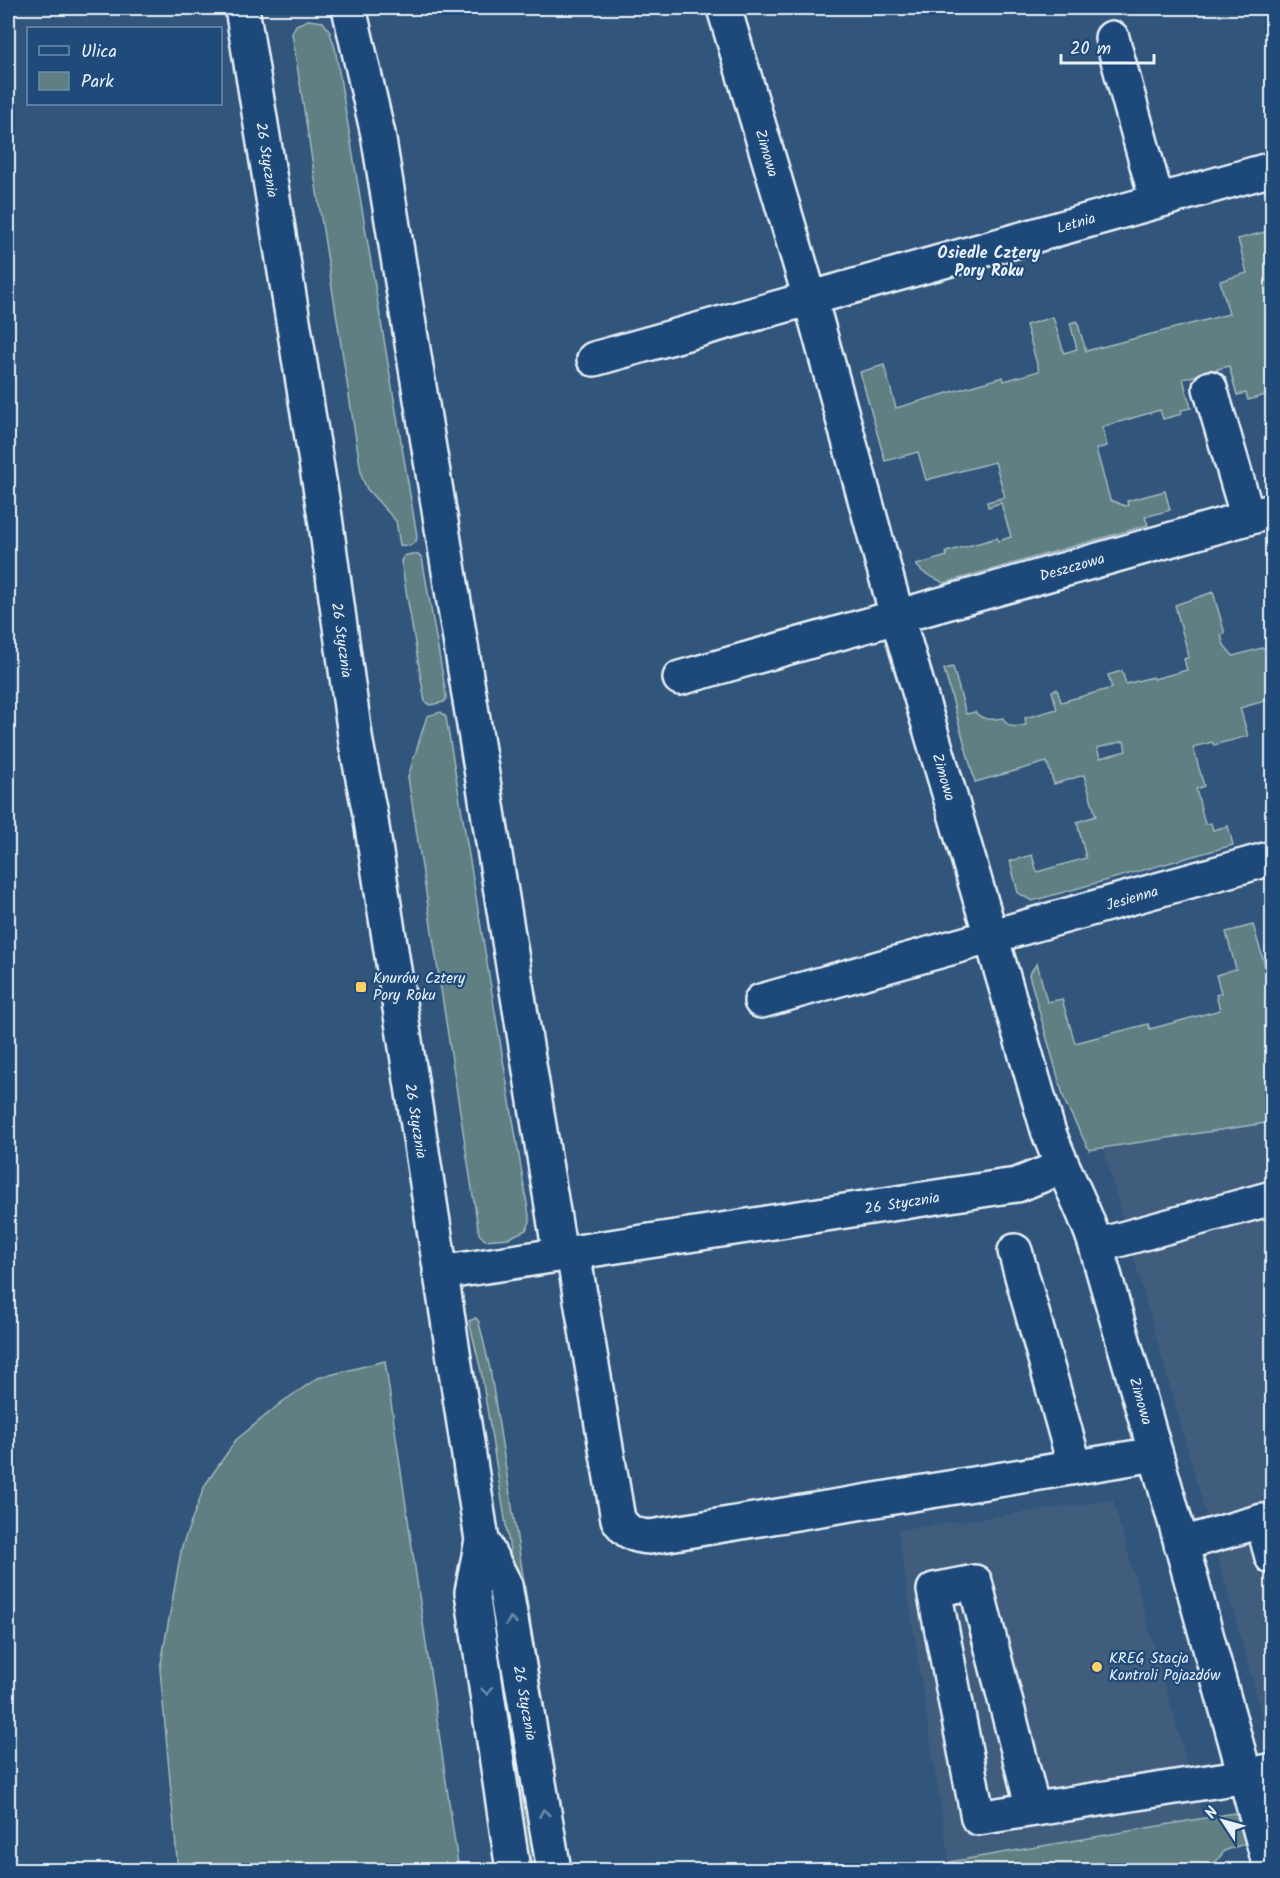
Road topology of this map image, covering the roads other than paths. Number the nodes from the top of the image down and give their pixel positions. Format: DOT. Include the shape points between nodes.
graph roads {
  1 [pos="242,8"];
  2 [pos="349,8"];
  3 [pos="724,8"];
  4 [pos="1112,38"];
  5 [pos="1272,169"];
  6 [pos="1157,201"];
  7 [pos="810,298"];
  8 [pos="594,359"];
  9 [pos="1210,388"];
  10 [pos="1260,514"];
  11 [pos="897,616"];
  12 [pos="681,678"];
  13 [pos="1272,858"];
  14 [pos="992,938"];
  15 [pos="761,1001"];
  16 [pos="1062,1167"];
  17 [pos="1272,1198"];
  18 [pos="1096,1246"];
  19 [pos="1016,1251"];
  20 [pos="567,1254"];
  21 [pos="440,1274"];
  22 [pos="1156,1454"];
  23 [pos="1075,1467"];
  24 [pos="482,1540"];
  25 [pos="1181,1544"];
  26 [pos="1272,1557"];
  27 [pos="1259,1773"];
  28 [pos="1033,1809"];
  29 [pos="513,1870"];
  30 [pos="554,1870"];
  31 [pos="1271,1870"];
  1 -- 21 [label="street, 26 Stycznia" via="325,517 356,743"];
  2 -- 20 [label="street" via="380,143"];
  3 -- 7 [label="street, Zimowa"];
  4 -- 6 [label="street"];
  5 -- 6 [label="street, Letnia"];
  6 -- 7 [label="street, Letnia"];
  7 -- 8 [label="street"];
  7 -- 11 [label="street, Zimowa"];
  9 -- 10 [label="street, Deszczowa"];
  10 -- 11 [label="street, Deszczowa"];
  11 -- 12 [label="street"];
  11 -- 14 [label="street, Zimowa"];
  13 -- 14 [label="street, Jesienna"];
  14 -- 15 [label="street"];
  14 -- 16 [label="street, Zimowa"];
  16 -- 18 [label="street, Zimowa"];
  16 -- 20 [label="street, 26 Stycznia" via="1017,1185"];
  17 -- 18 [label="street"];
  18 -- 22 [label="street, Zimowa"];
  19 -- 23 [label="street"];
  20 -- 21 [label="street, 26 Stycznia"];
  20 -- 23 [label="street" via="618,1519 629,1533 650,1537"];
  21 -- 24 [label="street, 26 Stycznia"];
  22 -- 23 [label="street"];
  22 -- 25 [label="street, Zimowa"];
  24 -- 29 [label="street, 26 Stycznia, one-way" via="472,1592"];
  30 -- 24 [label="street, 26 Stycznia, one-way" via="505,1585"];
  25 -- 26 [label="street" via="1262,1521"];
  25 -- 27 [label="street, Zimowa"];
  27 -- 28 [label="street"];
  27 -- 31 [label="street, Zimowa"];
  28 -- 28 [label="street" via="978,1818 934,1590 975,1582"];
}
